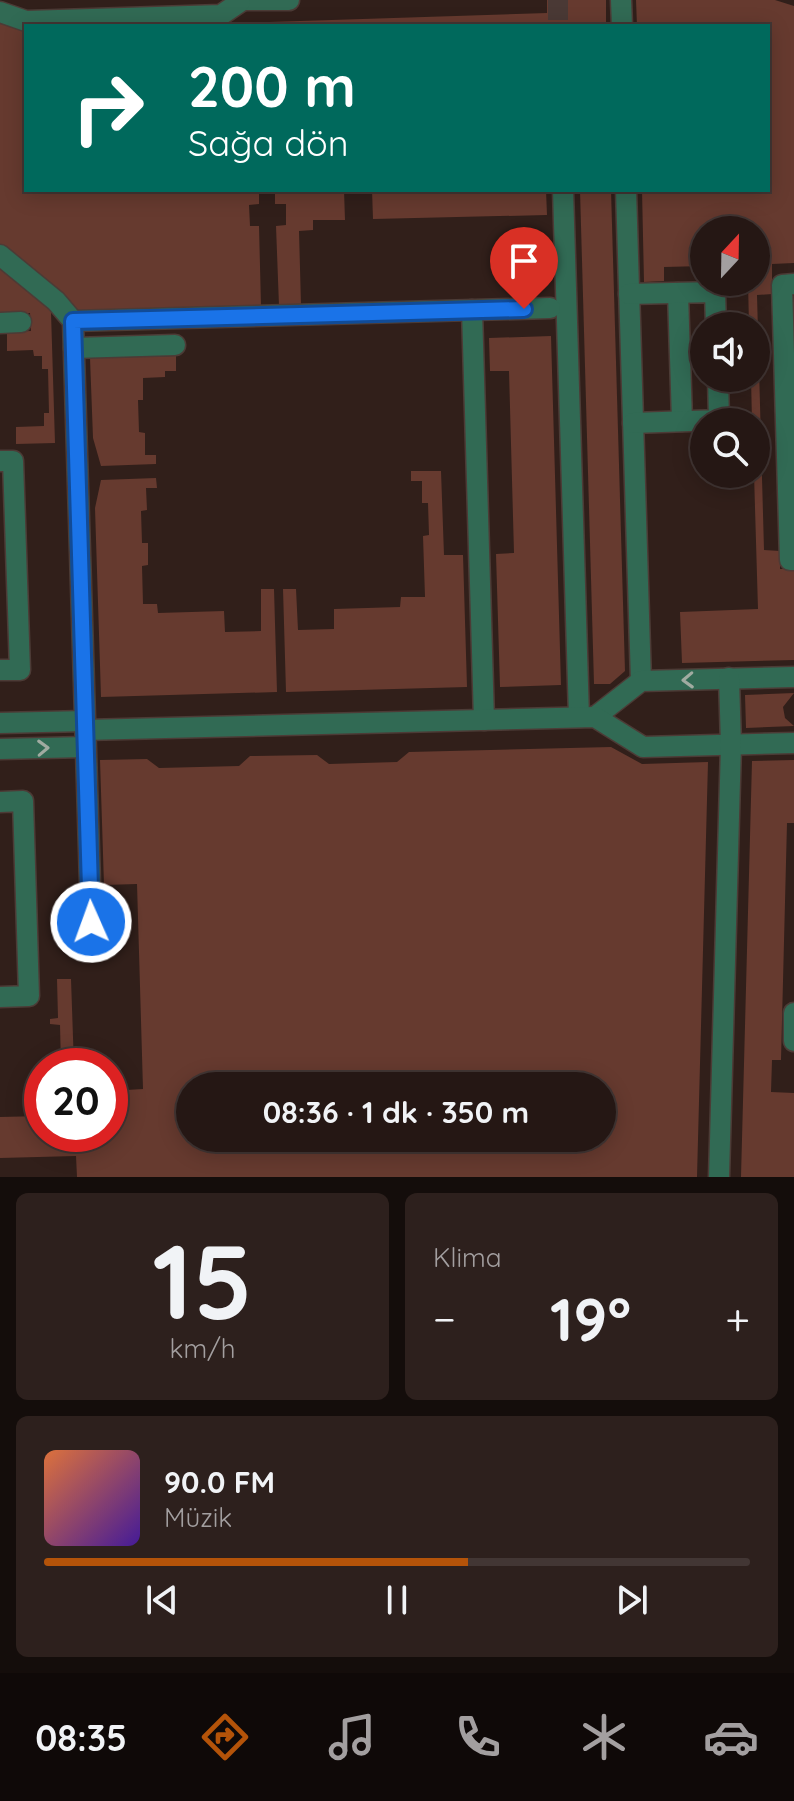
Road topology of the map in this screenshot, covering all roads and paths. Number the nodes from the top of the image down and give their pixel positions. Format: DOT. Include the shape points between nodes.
graph roads {
  1 [pos="289,0"];
  2 [pos="621,0"];
  3 [pos="239,1"];
  4 [pos="0,12"];
  5 [pos="622,24"];
  6 [pos="563,192"];
  7 [pos="626,192"];
  8 [pos="0,255"];
  9 [pos="794,284"];
  10 [pos="678,293"];
  11 [pos="629,294"];
  12 [pos="550,308"];
  13 [pos="472,310"];
  14 [pos="716,312"];
  15 [pos="73,321"];
  16 [pos="21,322"];
  17 [pos="0,323"];
  18 [pos="175,345"];
  19 [pos="74,348"];
  20 [pos="718,392"];
  21 [pos="682,421"];
  22 [pos="633,423"];
  23 [pos="0,461"];
  24 [pos="794,560"];
  25 [pos="0,670"];
  26 [pos="794,677"];
  27 [pos="729,678"];
  28 [pos="641,681"];
  29 [pos="587,717"];
  30 [pos="484,720"];
  31 [pos="0,723"];
  32 [pos="85,733"];
  33 [pos="794,743"];
  34 [pos="731,745"];
  35 [pos="0,749"];
  36 [pos="0,802"];
  37 [pos="92,950"];
  38 [pos="0,997"];
  39 [pos="794,1013"];
  40 [pos="794,1041"];
  41 [pos="719,1177"];
  1 -- 3 [label="lane"];
  2 -- 5 [label="lane"];
  3 -- 4 [label="lane" via="221,15 26,21"];
  6 -- 29 [label="lane"];
  7 -- 11 [label="lane"];
  8 -- 15 [label="lane" via="46,291"];
  9 -- 24 [label="lane" via="782,285"];
  10 -- 11 [label="lane"];
  10 -- 14 [label="lane" via="715,292"];
  10 -- 21 [label="lane"];
  11 -- 22 [label="lane"];
  12 -- 13 [label="lane"];
  13 -- 15 [label="lane"];
  13 -- 30 [label="lane"];
  15 -- 19 [label="lane"];
  16 -- 17 [label="lane"];
  18 -- 19 [label="lane"];
  19 -- 32 [label="lane"];
  20 -- 21 [label="lane" via="719,420"];
  21 -- 22 [label="lane"];
  22 -- 28 [label="lane"];
  23 -- 25 [label="lane" via="13,461 20,670"];
  26 -- 27 [label="lane"];
  27 -- 28 [label="lane, one-way"];
  27 -- 34 [label="lane"];
  28 -- 29 [label="lane"];
  29 -- 30 [label="lane"];
  29 -- 34 [label="lane" via="643,747"];
  30 -- 32 [label="lane"];
  31 -- 32 [label="lane"];
  35 -- 32 [label="lane, one-way"];
  32 -- 37 [label="lane"];
  33 -- 34 [label="lane"];
  34 -- 41 [label="lane"];
  36 -- 38 [label="lane" via="23,801 29,996"];
  39 -- 40 [label="lane"];
}
